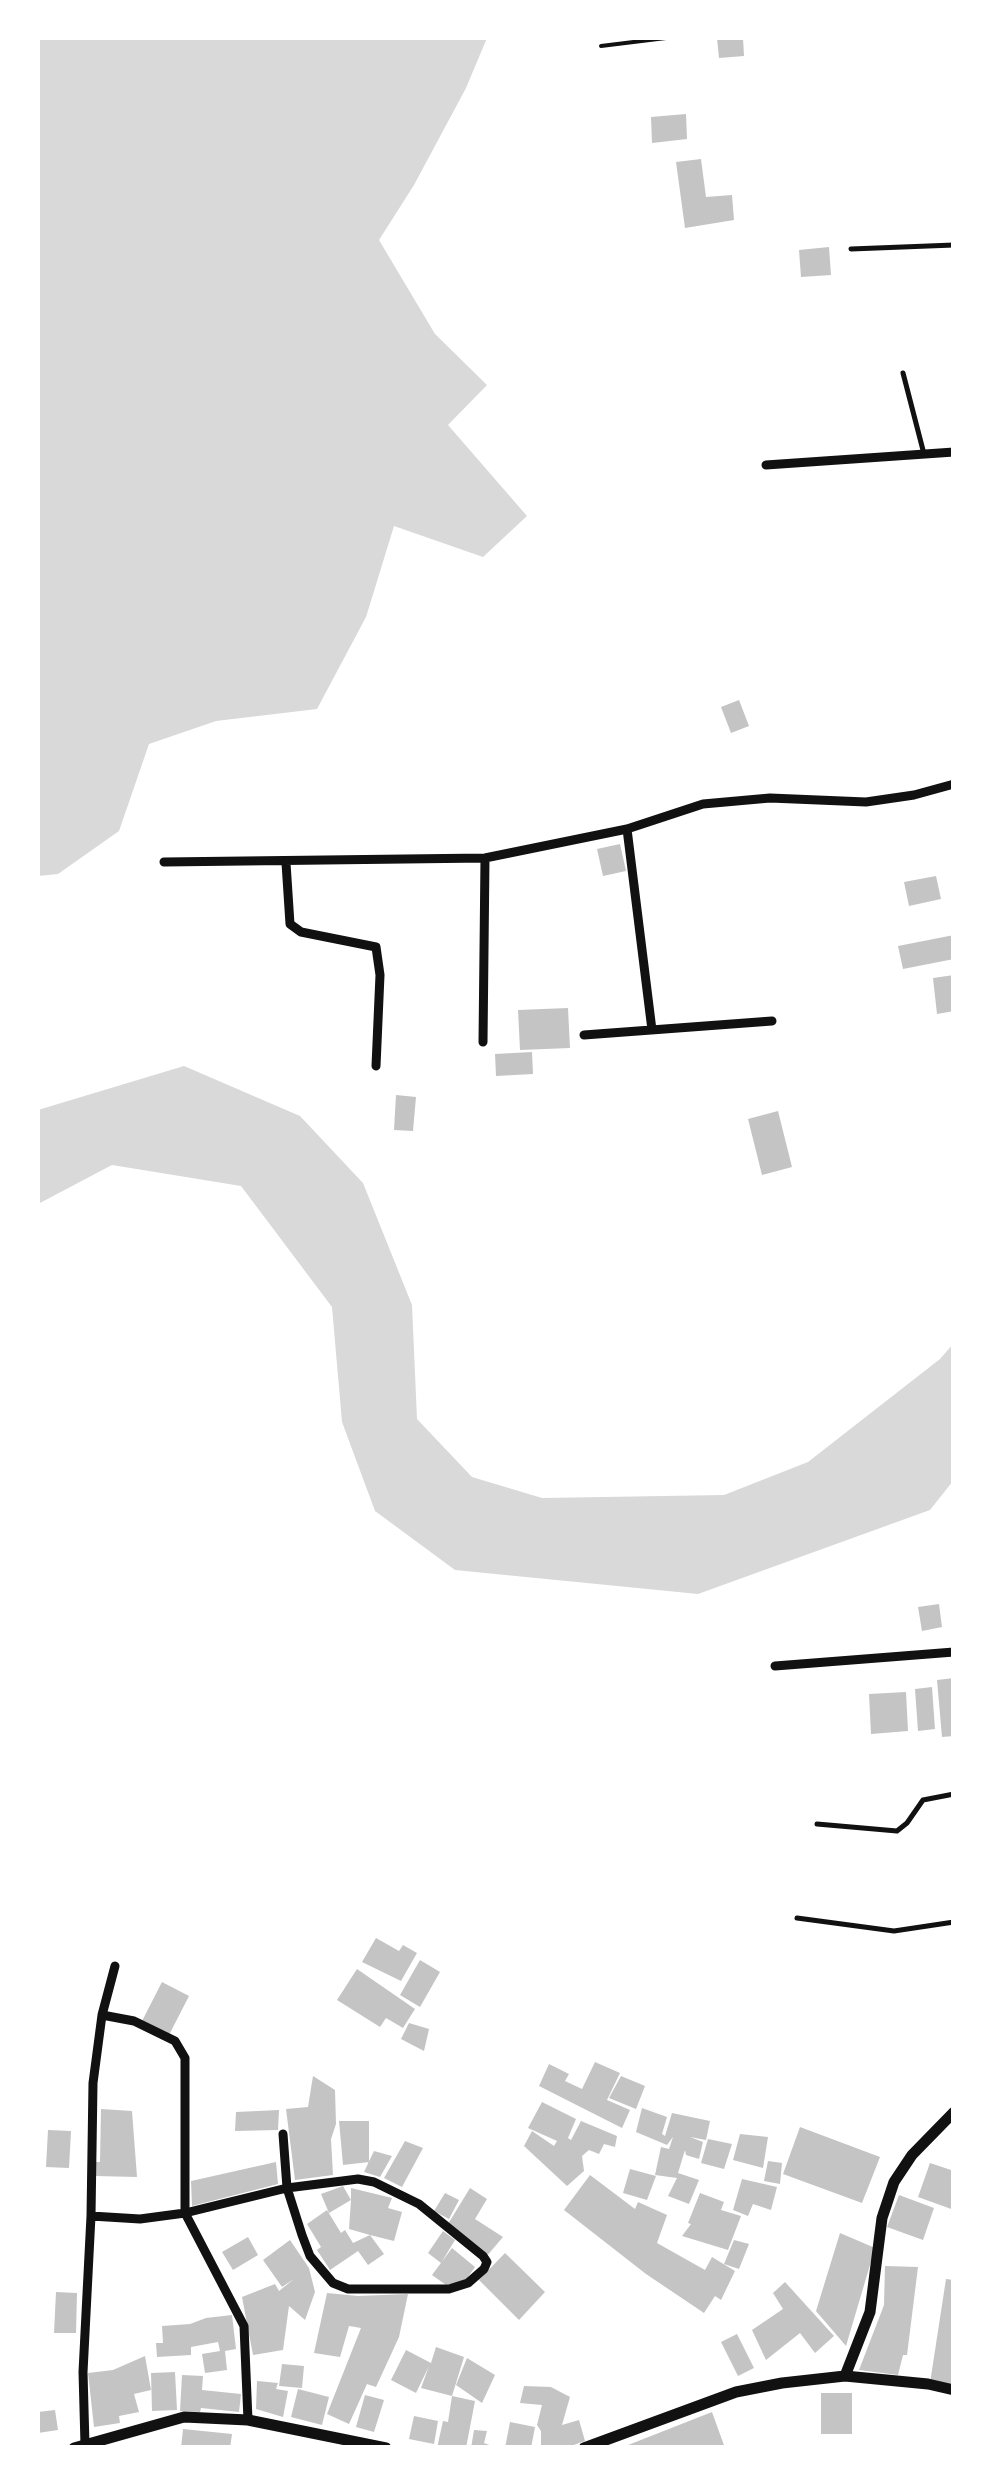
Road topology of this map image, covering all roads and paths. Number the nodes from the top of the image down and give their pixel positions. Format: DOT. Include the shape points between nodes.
graph roads {
  1 [pos="666,38"];
  2 [pos="600,46"];
  3 [pos="954,245"];
  4 [pos="852,249"];
  5 [pos="902,373"];
  6 [pos="954,452"];
  7 [pos="924,454"];
  8 [pos="766,465"];
  9 [pos="954,784"];
  10 [pos="627,829"];
  11 [pos="485,858"];
  12 [pos="164,862"];
  13 [pos="286,863"];
  14 [pos="772,1021"];
  15 [pos="652,1030"];
  16 [pos="584,1035"];
  17 [pos="483,1042"];
  18 [pos="376,1066"];
  19 [pos="954,1652"];
  20 [pos="776,1666"];
  21 [pos="954,1794"];
  22 [pos="817,1824"];
  23 [pos="797,1918"];
  24 [pos="954,1922"];
  25 [pos="115,1966"];
  26 [pos="102,2015"];
  27 [pos="954,2112"];
  28 [pos="283,2134"];
  29 [pos="287,2188"];
  30 [pos="185,2213"];
  31 [pos="91,2216"];
  32 [pos="846,2376"];
  33 [pos="954,2390"];
  34 [pos="248,2420"];
  35 [pos="320,2441"];
  36 [pos="619,2441"];
  37 [pos="80,2446"];
  38 [pos="386,2448"];
  39 [pos="584,2448"];
  1 -- 2 [label="path"];
  3 -- 4 [label="lane"];
  5 -- 7 [label="lane"];
  6 -- 7 [label="street"];
  7 -- 8 [label="street"];
  9 -- 10 [label="street" via="866,802 735,799"];
  10 -- 11 [label="street"];
  10 -- 15 [label="street"];
  11 -- 13 [label="street"];
  11 -- 17 [label="street"];
  12 -- 13 [label="street"];
  13 -- 18 [label="street" via="290,924 300,932 376,947"];
  14 -- 15 [label="street"];
  15 -- 16 [label="street"];
  19 -- 20 [label="street"];
  21 -- 22 [label="lane" via="923,1800 897,1830"];
  23 -- 24 [label="lane" via="894,1931"];
  25 -- 26 [label="street"];
  26 -- 30 [label="street" via="134,2022 181,2047"];
  26 -- 31 [label="street" via="92,2083"];
  27 -- 32 [label="street" via="894,2182 882,2218 870,2312"];
  28 -- 29 [label="street"];
  29 -- 29 [label="street" via="358,2178 374,2182 419,2204 483,2256 484,2269 449,2289 348,2289 333,2283 310,2256"];
  29 -- 30 [label="street"];
  30 -- 31 [label="street"];
  30 -- 34 [label="street" via="244,2326"];
  31 -- 37 [label="street"];
  32 -- 33 [label="street"];
  32 -- 36 [label="street" via="736,2392"];
  34 -- 35 [label="street"];
  34 -- 37 [label="street" via="184,2417"];
  35 -- 38 [label="street"];
  36 -- 39 [label="street"];
}
